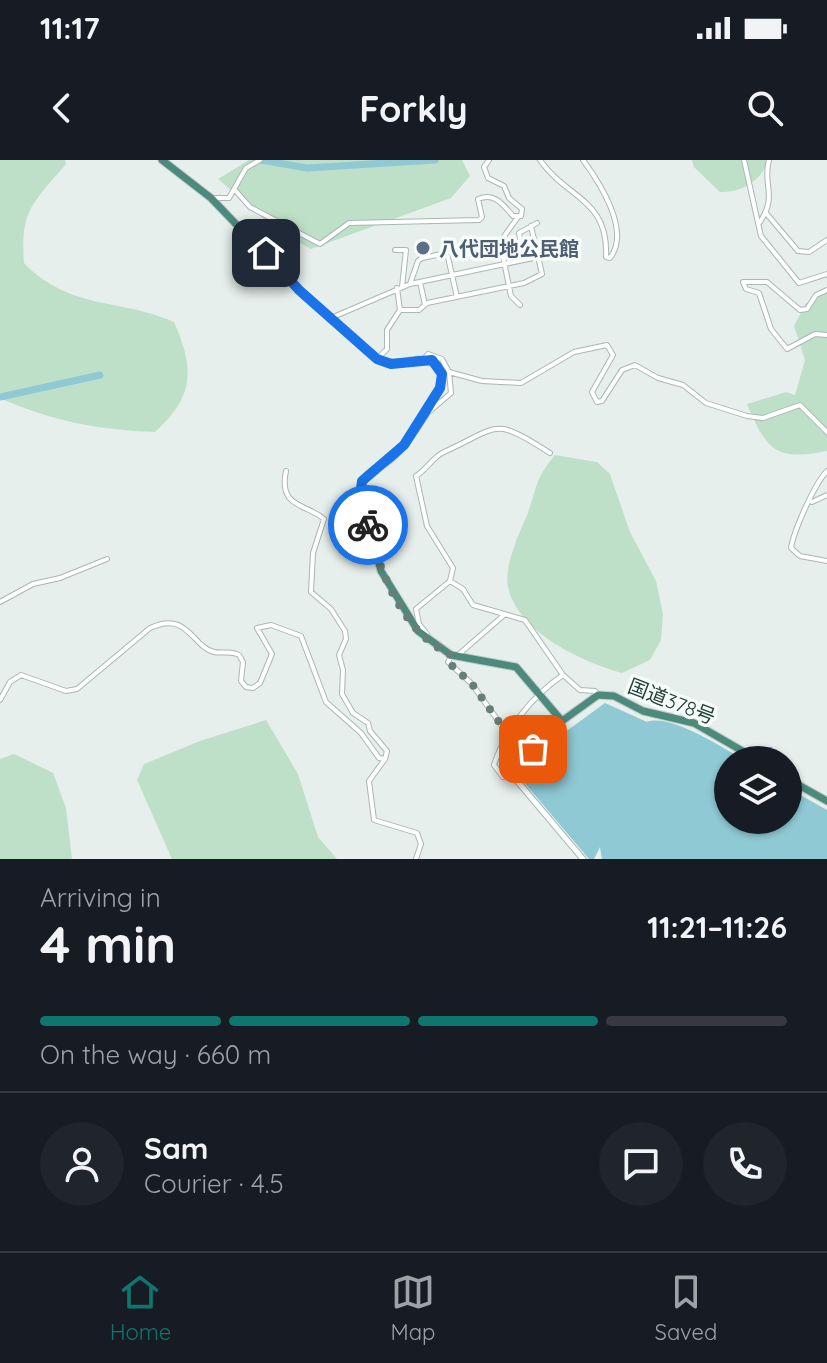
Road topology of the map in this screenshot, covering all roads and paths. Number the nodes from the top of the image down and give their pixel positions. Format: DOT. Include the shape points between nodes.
graph roads {
  1 [pos="162,160"];
  2 [pos="260,160"];
  3 [pos="489,160"];
  4 [pos="540,160"];
  5 [pos="583,160"];
  6 [pos="744,160"];
  7 [pos="769,160"];
  8 [pos="234,189"];
  9 [pos="211,198"];
  10 [pos="766,213"];
  11 [pos="518,217"];
  12 [pos="760,222"];
  13 [pos="537,223"];
  14 [pos="531,226"];
  15 [pos="827,240"];
  16 [pos="500,242"];
  17 [pos="395,250"];
  18 [pos="447,253"];
  19 [pos="538,257"];
  20 [pos="524,259"];
  21 [pos="504,264"];
  22 [pos="827,274"];
  23 [pos="452,275"];
  24 [pos="420,282"];
  25 [pos="410,284"];
  26 [pos="510,286"];
  27 [pos="399,288"];
  28 [pos="827,290"];
  29 [pos="457,297"];
  30 [pos="425,305"];
  31 [pos="520,305"];
  32 [pos="400,310"];
  33 [pos="331,318"];
  34 [pos="827,335"];
  35 [pos="377,359"];
  36 [pos="424,359"];
  37 [pos="449,372"];
  38 [pos="422,415"];
  39 [pos="827,432"];
  40 [pos="550,453"];
  41 [pos="286,471"];
  42 [pos="827,471"];
  43 [pos="827,495"];
  44 [pos="812,502"];
  45 [pos="107,559"];
  46 [pos="827,561"];
  47 [pos="450,581"];
  48 [pos="0,602"];
  49 [pos="504,615"];
  50 [pos="429,642"];
  51 [pos="454,656"];
  52 [pos="563,675"];
  53 [pos="540,693"];
  54 [pos="598,695"];
  55 [pos="0,700"];
  56 [pos="562,721"];
  57 [pos="509,732"];
  58 [pos="734,746"];
  59 [pos="533,749"];
  60 [pos="385,759"];
  61 [pos="503,777"];
  62 [pos="802,787"];
  63 [pos="827,801"];
  64 [pos="416,859"];
  65 [pos="583,859"];
  1 -- 9 [label="highway"];
  2 -- 8 [label="street" via="246,168"];
  3 -- 11 [label="street" via="485,173 520,206"];
  4 -- 5 [label="street" via="554,178 596,210 610,258 618,243 613,206"];
  6 -- 12 [label="street"];
  7 -- 10 [label="street" via="772,195"];
  8 -- 9 [label="street" via="225,200"];
  8 -- 11 [label="street" via="250,207 320,244 349,223 479,220 478,199 485,196"];
  9 -- 33 [label="highway"];
  10 -- 12 [label="street"];
  10 -- 15 [label="street" via="798,251 809,252"];
  11 -- 16 [label="street"];
  12 -- 22 [label="street" via="764,241 799,283"];
  13 -- 14 [label="street"];
  14 -- 19 [label="street"];
  14 -- 20 [label="street" via="519,233"];
  16 -- 18 [label="street"];
  16 -- 21 [label="street"];
  17 -- 27 [label="street" via="406,250 408,256"];
  18 -- 23 [label="street"];
  18 -- 25 [label="street" via="418,261"];
  19 -- 20 [label="street"];
  19 -- 26 [label="street" via="542,274"];
  20 -- 21 [label="street"];
  21 -- 23 [label="street"];
  21 -- 26 [label="street"];
  23 -- 24 [label="street"];
  23 -- 29 [label="street"];
  24 -- 25 [label="street"];
  24 -- 30 [label="street"];
  25 -- 27 [label="street"];
  26 -- 29 [label="street"];
  26 -- 31 [label="street"];
  27 -- 32 [label="street"];
  27 -- 33 [label="street"];
  28 -- 34 [label="street" via="800,310 767,282 743,282 746,289 759,293 771,329 787,349 815,334"];
  29 -- 30 [label="street"];
  30 -- 32 [label="street"];
  32 -- 35 [label="street" via="385,336 387,349"];
  33 -- 35 [label="highway"];
  35 -- 36 [label="highway" via="391,364"];
  36 -- 37 [label="street" via="438,355"];
  36 -- 38 [label="highway" via="438,365 442,381"];
  37 -- 38 [label="street" via="451,393"];
  37 -- 39 [label="street" via="521,383 574,352 607,345 613,355 592,392 597,402 622,370 635,365 683,385 706,403 747,416 763,418 800,405"];
  38 -- 50 [label="highway" via="397,453 366,475 360,488 381,571"];
  40 -- 47 [label="street" via="520,431 496,428 442,452 416,476 427,526 453,568"];
  41 -- 60 [label="street" via="286,487 296,506 324,519 309,585 345,631 339,655 343,699 368,723 387,751"];
  42 -- 44 [label="street" via="813,487"];
  43 -- 44 [label="street"];
  44 -- 46 [label="street" via="791,548 800,556"];
  45 -- 48 [label="street" via="33,584"];
  47 -- 49 [label="street" via="473,605"];
  47 -- 50 [label="street" via="416,609"];
  49 -- 51 [label="street"];
  49 -- 52 [label="street" via="525,620"];
  50 -- 51 [label="highway"];
  51 -- 53 [label="highway" via="509,663"];
  51 -- 57 [label="street" via="448,662"];
  52 -- 53 [label="street"];
  52 -- 54 [label="street" via="580,690"];
  53 -- 56 [label="highway"];
  53 -- 57 [label="street"];
  54 -- 56 [label="highway, 国道378号"];
  54 -- 58 [label="highway, 国道378号" via="694,723"];
  55 -- 60 [label="street" via="21,675 66,691 77,689 150,628 163,624 188,629 211,651 239,655 241,681 253,688 272,654 257,628 271,625 301,636 329,706"];
  56 -- 59 [label="main road"];
  57 -- 59 [label="street"];
  57 -- 61 [label="street" via="494,765"];
  59 -- 65 [label="main road" via="515,765 514,779"];
  60 -- 64 [label="street" via="369,781 374,820 417,833 421,844"];
  62 -- 63 [label="highway"];
}
